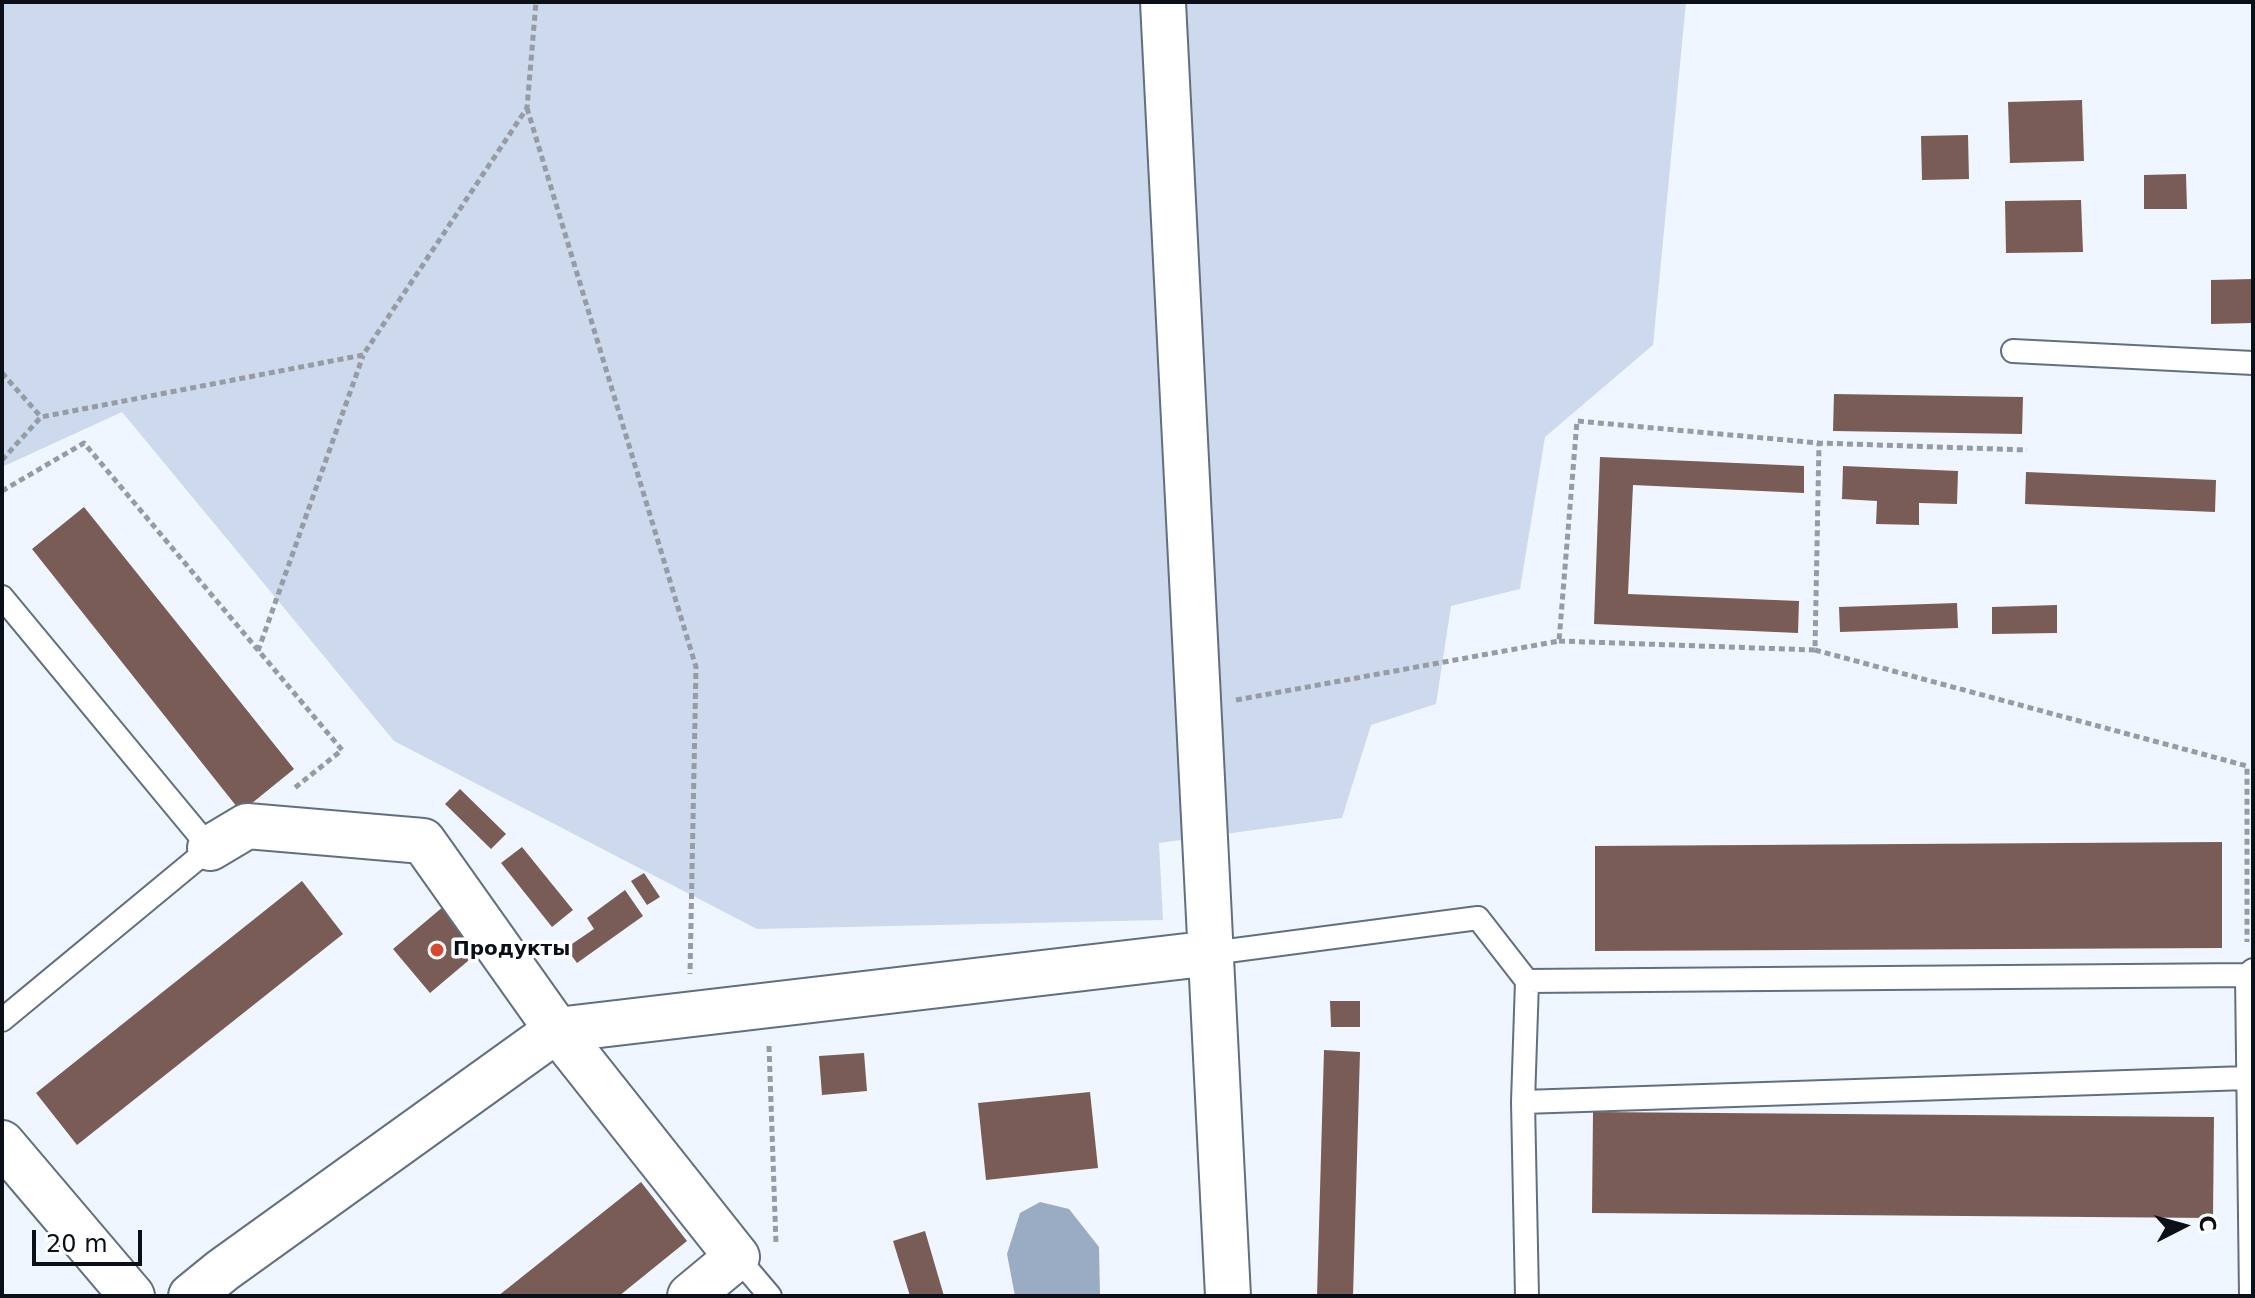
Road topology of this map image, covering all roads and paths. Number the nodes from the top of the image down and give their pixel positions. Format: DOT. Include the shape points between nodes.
graph roads {
  1 [pos="536,2"];
  2 [pos="1163,2"];
  3 [pos="527,108"];
  4 [pos="2013,351"];
  5 [pos="363,355"];
  6 [pos="2253,363"];
  7 [pos="2,373"];
  8 [pos="41,417"];
  9 [pos="1819,443"];
  10 [pos="2027,450"];
  11 [pos="2,460"];
  12 [pos="2,491"];
  13 [pos="2,597"];
  14 [pos="1559,641"];
  15 [pos="1815,650"];
  16 [pos="258,651"];
  17 [pos="1200,706"];
  18 [pos="2250,767"];
  19 [pos="247,826"];
  20 [pos="210,848"];
  21 [pos="1212,953"];
  22 [pos="2250,972"];
  23 [pos="1527,981"];
  24 [pos="768,1005"];
  25 [pos="689,1014"];
  26 [pos="2,1020"];
  27 [pos="557,1030"];
  28 [pos="2247,1078"];
  29 [pos="1523,1102"];
  30 [pos="2,1143"];
  31 [pos="757,1254"];
  32 [pos="219,1287"];
  33 [pos="132,1296"];
  34 [pos="690,1296"];
  35 [pos="770,1296"];
  36 [pos="1228,1296"];
  37 [pos="1527,1296"];
  38 [pos="2251,1296"];
  1 -- 3 [label="path"];
  2 -- 17 [label="street"];
  3 -- 5 [label="path"];
  3 -- 25 [label="path" via="696,667"];
  4 -- 6 [label="lane"];
  5 -- 8 [label="path"];
  5 -- 16 [label="path"];
  7 -- 8 [label="path"];
  8 -- 11 [label="path"];
  9 -- 10 [label="path"];
  9 -- 14 [label="path" via="1577,421"];
  9 -- 15 [label="path"];
  12 -- 16 [label="path" via="84,443"];
  13 -- 20 [label="lane"];
  14 -- 15 [label="path"];
  14 -- 17 [label="path"];
  15 -- 18 [label="path"];
  16 -- 19 [label="path" via="342,750"];
  17 -- 21 [label="street"];
  18 -- 22 [label="path"];
  19 -- 20 [label="street"];
  19 -- 27 [label="street" via="423,841"];
  20 -- 26 [label="lane"];
  21 -- 23 [label="lane" via="1478,918"];
  21 -- 24 [label="street"];
  21 -- 36 [label="street"];
  22 -- 23 [label="lane"];
  22 -- 28 [label="lane"];
  23 -- 29 [label="lane"];
  24 -- 25 [label="street"];
  24 -- 31 [label="path"];
  25 -- 27 [label="street"];
  27 -- 31 [label="street"];
  27 -- 32 [label="street"];
  28 -- 29 [label="lane"];
  28 -- 38 [label="lane"];
  29 -- 37 [label="lane"];
  30 -- 33 [label="street"];
  31 -- 34 [label="street"];
  31 -- 35 [label="lane"];
}
